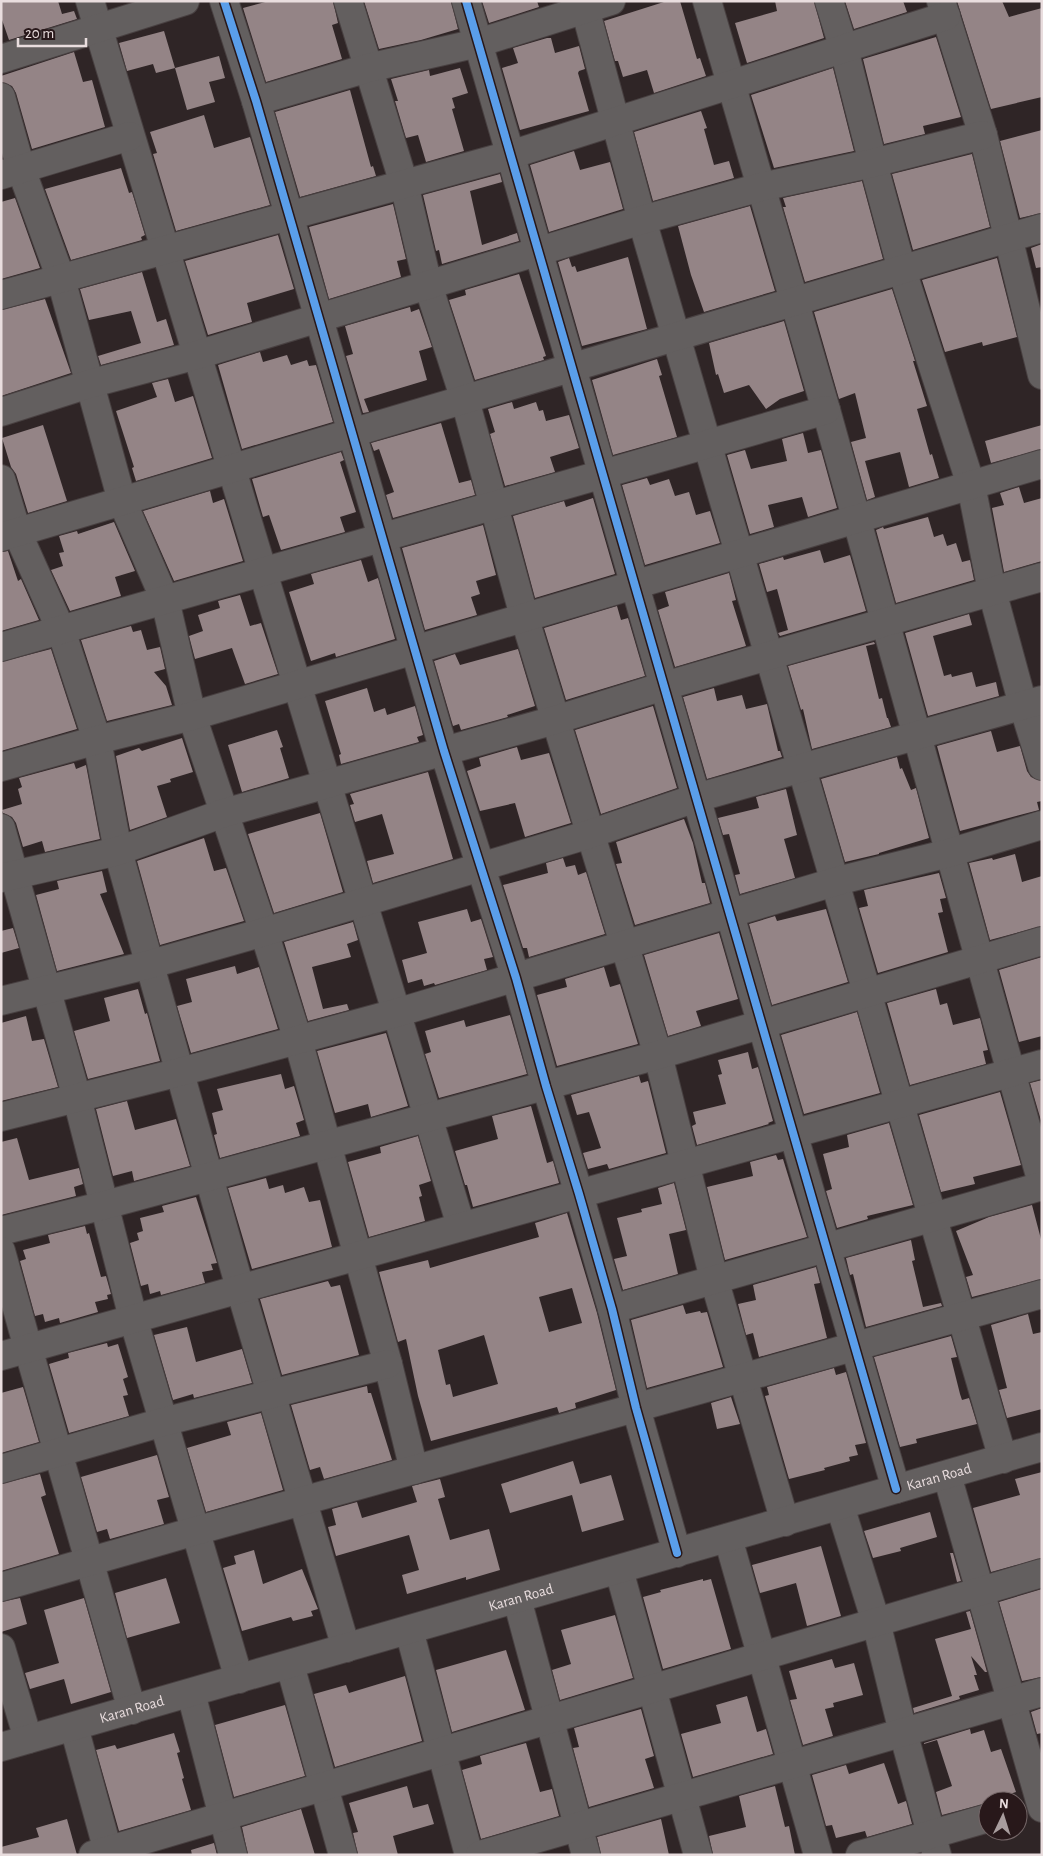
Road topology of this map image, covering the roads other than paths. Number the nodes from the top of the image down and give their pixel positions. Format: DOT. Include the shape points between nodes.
graph roads {
  1 [pos="90,1"];
  2 [pos="185,1"];
  3 [pos="224,1"];
  4 [pos="348,1"];
  5 [pos="466,1"];
  6 [pos="611,1"];
  7 [pos="707,1"];
  8 [pos="829,1"];
  9 [pos="584,5"];
  10 [pos="943,9"];
  11 [pos="98,30"];
  12 [pos="478,43"];
  13 [pos="844,49"];
  14 [pos="1,59"];
  15 [pos="368,68"];
  16 [pos="731,85"];
  17 [pos="1,97"];
  18 [pos="256,101"];
  19 [pos="616,121"];
  20 [pos="982,135"];
  21 [pos="130,136"];
  22 [pos="510,155"];
  23 [pos="873,163"];
  24 [pos="11,172"];
  25 [pos="404,184"];
  26 [pos="761,187"];
  27 [pos="289,217"];
  28 [pos="642,220"];
  29 [pos="1042,228"];
  30 [pos="1009,238"];
  31 [pos="165,250"];
  32 [pos="538,251"];
  33 [pos="902,270"];
  34 [pos="61,279"];
  35 [pos="428,285"];
  36 [pos="1,296"];
  37 [pos="794,302"];
  38 [pos="318,318"];
  39 [pos="676,337"];
  40 [pos="197,356"];
  41 [pos="572,368"];
  42 [pos="1042,375"];
  43 [pos="89,384"];
  44 [pos="465,400"];
  45 [pos="826,410"];
  46 [pos="1,412"];
  47 [pos="352,432"];
  48 [pos="707,444"];
  49 [pos="1042,464"];
  50 [pos="232,469"];
  51 [pos="603,474"];
  52 [pos="1,479"];
  53 [pos="971,485"];
  54 [pos="122,501"];
  55 [pos="494,507"];
  56 [pos="856,519"];
  57 [pos="9,534"];
  58 [pos="383,538"];
  59 [pos="739,554"];
  60 [pos="263,572"];
  61 [pos="1042,577"];
  62 [pos="634,585"];
  63 [pos="992,591"];
  64 [pos="165,600"];
  65 [pos="524,616"];
  66 [pos="885,622"];
  67 [pos="61,630"];
  68 [pos="1,647"];
  69 [pos="416,649"];
  70 [pos="769,656"];
  71 [pos="297,684"];
  72 [pos="664,686"];
  73 [pos="1032,702"];
  74 [pos="192,716"];
  75 [pos="555,720"];
  76 [pos="917,735"];
  77 [pos="97,740"];
  78 [pos="444,751"];
  79 [pos="1042,766"];
  80 [pos="1,767"];
  81 [pos="802,768"];
  82 [pos="327,784"];
  83 [pos="696,798"];
  84 [pos="224,813"];
  85 [pos="1042,825"];
  86 [pos="1,828"];
  87 [pos="590,834"];
  88 [pos="118,851"];
  89 [pos="950,853"];
  90 [pos="480,866"];
  91 [pos="8,877"];
  92 [pos="834,882"];
  93 [pos="362,901"];
  94 [pos="730,913"];
  95 [pos="264,932"];
  96 [pos="1042,941"];
  97 [pos="625,944"];
  98 [pos="979,960"];
  99 [pos="151,964"];
  100 [pos="516,978"];
  101 [pos="47,988"];
  102 [pos="868,993"];
  103 [pos="1,1001"];
  104 [pos="396,1012"];
  105 [pos="763,1025"];
  106 [pos="298,1040"];
  107 [pos="658,1055"];
  108 [pos="1042,1064"];
  109 [pos="180,1072"];
  110 [pos="1011,1072"];
  111 [pos="546,1086"];
  112 [pos="77,1098"];
  113 [pos="900,1104"];
  114 [pos="1,1117"];
  115 [pos="428,1117"];
  116 [pos="793,1133"];
  117 [pos="326,1145"];
  118 [pos="684,1164"];
  119 [pos="209,1177"];
  120 [pos="1042,1184"];
  121 [pos="579,1194"];
  122 [pos="105,1205"];
  123 [pos="932,1217"];
  124 [pos="461,1226"];
  125 [pos="1,1231"];
  126 [pos="826,1247"];
  127 [pos="1,1251"];
  128 [pos="357,1256"];
  129 [pos="714,1279"];
  130 [pos="240,1288"];
  131 [pos="1042,1294"];
  132 [pos="612,1309"];
  133 [pos="961,1317"];
  134 [pos="133,1318"];
  135 [pos="855,1346"];
  136 [pos="28,1348"];
  137 [pos="1,1356"];
  138 [pos="388,1364"];
  139 [pos="743,1378"];
  140 [pos="271,1395"];
  141 [pos="636,1408"];
  142 [pos="164,1422"];
  143 [pos="1042,1447"];
  144 [pos="58,1452"];
  145 [pos="1003,1459"];
  146 [pos="1,1469"];
  147 [pos="414,1470"];
  148 [pos="947,1475"];
  149 [pos="896,1489"];
  150 [pos="303,1501"];
  151 [pos="840,1506"];
  152 [pos="785,1522"];
  153 [pos="195,1531"];
  154 [pos="728,1538"];
  155 [pos="677,1553"];
  156 [pos="89,1562"];
  157 [pos="619,1570"];
  158 [pos="1042,1573"];
  159 [pos="1,1587"];
  160 [pos="980,1592"];
  161 [pos="517,1599"];
  162 [pos="876,1622"];
  163 [pos="409,1630"];
  164 [pos="1,1648"];
  165 [pos="346,1648"];
  166 [pos="762,1656"];
  167 [pos="290,1664"];
  168 [pos="239,1680"];
  169 [pos="652,1689"];
  170 [pos="1042,1692"];
  171 [pos="192,1693"];
  172 [pos="1011,1701"];
  173 [pos="132,1710"];
  174 [pos="550,1719"];
  175 [pos="74,1727"];
  176 [pos="903,1732"];
  177 [pos="28,1739"];
  178 [pos="1,1747"];
  179 [pos="441,1751"];
  180 [pos="792,1764"];
  181 [pos="324,1786"];
  182 [pos="682,1796"];
  183 [pos="1036,1805"];
  184 [pos="223,1816"];
  185 [pos="978,1823"];
  186 [pos="579,1826"];
  187 [pos="934,1844"];
  188 [pos="103,1853"];
  189 [pos="232,1855"];
  190 [pos="343,1855"];
  191 [pos="468,1855"];
  192 [pos="480,1855"];
  193 [pos="586,1855"];
  194 [pos="698,1855"];
  195 [pos="818,1855"];
  196 [pos="860,1855"];
  1 -- 11 [label="street"];
  2 -- 11 [label="street"];
  3 -- 18 [label="street"];
  4 -- 15 [label="street"];
  5 -- 12 [label="street"];
  6 -- 9 [label="street"];
  7 -- 16 [label="street"];
  8 -- 13 [label="street"];
  9 -- 12 [label="street"];
  9 -- 19 [label="street"];
  10 -- 13 [label="street"];
  10 -- 20 [label="street"];
  11 -- 14 [label="street"];
  11 -- 21 [label="street"];
  12 -- 15 [label="street"];
  12 -- 22 [label="street"];
  13 -- 16 [label="street"];
  13 -- 23 [label="street"];
  15 -- 18 [label="street"];
  15 -- 25 [label="street"];
  16 -- 19 [label="street"];
  16 -- 26 [label="street"];
  17 -- 24 [label="street"];
  18 -- 27 [label="street"];
  19 -- 22 [label="street"];
  19 -- 28 [label="street"];
  20 -- 23 [label="street"];
  20 -- 30 [label="street"];
  21 -- 24 [label="street"];
  21 -- 31 [label="street"];
  22 -- 25 [label="street"];
  22 -- 32 [label="street"];
  23 -- 26 [label="street"];
  23 -- 33 [label="street"];
  24 -- 34 [label="street"];
  25 -- 27 [label="street"];
  25 -- 35 [label="street"];
  26 -- 28 [label="street"];
  26 -- 37 [label="street"];
  27 -- 31 [label="street"];
  27 -- 38 [label="street"];
  28 -- 32 [label="street"];
  28 -- 39 [label="street"];
  29 -- 30 [label="street"];
  30 -- 33 [label="street"];
  30 -- 42 [label="street"];
  31 -- 34 [label="street"];
  31 -- 40 [label="street"];
  32 -- 35 [label="street"];
  32 -- 41 [label="street"];
  33 -- 37 [label="street"];
  33 -- 53 [label="street"];
  34 -- 36 [label="street"];
  34 -- 43 [label="street"];
  35 -- 38 [label="street"];
  35 -- 44 [label="street"];
  37 -- 39 [label="street"];
  37 -- 45 [label="street"];
  38 -- 40 [label="street"];
  38 -- 47 [label="street"];
  39 -- 41 [label="street"];
  39 -- 48 [label="street"];
  40 -- 43 [label="street"];
  40 -- 50 [label="street"];
  41 -- 44 [label="street"];
  41 -- 51 [label="street"];
  43 -- 46 [label="street"];
  43 -- 54 [label="street"];
  44 -- 47 [label="street"];
  44 -- 55 [label="street"];
  45 -- 48 [label="street"];
  45 -- 56 [label="street"];
  47 -- 50 [label="street"];
  47 -- 58 [label="street"];
  48 -- 51 [label="street"];
  48 -- 59 [label="street"];
  49 -- 53 [label="street"];
  50 -- 54 [label="street"];
  50 -- 60 [label="street"];
  51 -- 55 [label="street"];
  51 -- 62 [label="street"];
  52 -- 57 [label="street"];
  53 -- 56 [label="street"];
  53 -- 63 [label="street"];
  54 -- 57 [label="street"];
  54 -- 64 [label="street"];
  55 -- 58 [label="street"];
  55 -- 65 [label="street"];
  56 -- 59 [label="street"];
  56 -- 66 [label="street"];
  57 -- 67 [label="street"];
  58 -- 60 [label="street"];
  58 -- 69 [label="street"];
  59 -- 62 [label="street"];
  59 -- 70 [label="street"];
  60 -- 64 [label="street"];
  60 -- 71 [label="street"];
  61 -- 63 [label="street"];
  62 -- 65 [label="street"];
  62 -- 72 [label="street"];
  63 -- 66 [label="street"];
  63 -- 73 [label="street"];
  64 -- 67 [label="street"];
  64 -- 74 [label="street"];
  65 -- 69 [label="street"];
  65 -- 75 [label="street"];
  66 -- 70 [label="street"];
  66 -- 76 [label="street"];
  67 -- 68 [label="street"];
  67 -- 77 [label="street"];
  69 -- 71 [label="street"];
  69 -- 78 [label="street"];
  70 -- 72 [label="street"];
  70 -- 81 [label="street"];
  71 -- 74 [label="street"];
  71 -- 82 [label="street"];
  72 -- 75 [label="street"];
  72 -- 83 [label="street"];
  73 -- 76 [label="street"];
  73 -- 79 [label="street"];
  74 -- 77 [label="street"];
  74 -- 84 [label="street"];
  75 -- 78 [label="street"];
  75 -- 87 [label="street"];
  76 -- 81 [label="street"];
  76 -- 89 [label="street"];
  77 -- 80 [label="street"];
  77 -- 88 [label="street"];
  78 -- 82 [label="street"];
  78 -- 90 [label="street"];
  81 -- 83 [label="street"];
  81 -- 92 [label="street"];
  82 -- 84 [label="street"];
  82 -- 93 [label="street"];
  83 -- 87 [label="street"];
  83 -- 94 [label="street"];
  84 -- 88 [label="street"];
  84 -- 95 [label="street"];
  85 -- 89 [label="street"];
  86 -- 91 [label="street"];
  87 -- 90 [label="street"];
  87 -- 97 [label="street"];
  88 -- 91 [label="street"];
  88 -- 99 [label="street"];
  89 -- 92 [label="street"];
  89 -- 98 [label="street"];
  90 -- 93 [label="street"];
  90 -- 100 [label="street"];
  91 -- 101 [label="street"];
  92 -- 94 [label="street"];
  92 -- 102 [label="street"];
  93 -- 95 [label="street"];
  93 -- 104 [label="street"];
  94 -- 97 [label="street"];
  94 -- 105 [label="street"];
  95 -- 99 [label="street"];
  95 -- 106 [label="street"];
  96 -- 98 [label="street"];
  97 -- 100 [label="street"];
  97 -- 107 [label="street"];
  98 -- 102 [label="street"];
  98 -- 110 [label="street"];
  99 -- 101 [label="street"];
  99 -- 109 [label="street"];
  100 -- 104 [label="street"];
  100 -- 111 [label="street"];
  101 -- 103 [label="street"];
  101 -- 112 [label="street"];
  102 -- 105 [label="street"];
  102 -- 113 [label="street"];
  104 -- 106 [label="street"];
  104 -- 115 [label="street"];
  105 -- 107 [label="street"];
  105 -- 116 [label="street"];
  106 -- 109 [label="street"];
  106 -- 117 [label="street"];
  107 -- 111 [label="street"];
  107 -- 118 [label="street"];
  108 -- 110 [label="street"];
  109 -- 112 [label="street"];
  109 -- 119 [label="street"];
  110 -- 113 [label="street"];
  110 -- 120 [label="street"];
  111 -- 115 [label="street"];
  111 -- 121 [label="street"];
  112 -- 114 [label="street"];
  112 -- 122 [label="street"];
  113 -- 116 [label="street"];
  113 -- 123 [label="street"];
  115 -- 117 [label="street"];
  115 -- 124 [label="street"];
  116 -- 118 [label="street"];
  116 -- 126 [label="street"];
  117 -- 119 [label="street"];
  117 -- 128 [label="street"];
  118 -- 121 [label="street"];
  118 -- 129 [label="street"];
  119 -- 122 [label="street"];
  119 -- 130 [label="street"];
  120 -- 123 [label="street"];
  121 -- 124 [label="street"];
  121 -- 132 [label="street"];
  122 -- 125 [label="street"];
  122 -- 134 [label="street"];
  123 -- 126 [label="street"];
  123 -- 133 [label="street"];
  124 -- 128 [label="street"];
  126 -- 129 [label="street"];
  126 -- 135 [label="street"];
  127 -- 136 [label="street"];
  128 -- 130 [label="street"];
  128 -- 138 [label="street"];
  129 -- 132 [label="street"];
  129 -- 139 [label="street"];
  130 -- 134 [label="street"];
  130 -- 140 [label="street"];
  131 -- 133 [label="street"];
  132 -- 141 [label="street"];
  133 -- 135 [label="street"];
  133 -- 145 [label="street"];
  134 -- 136 [label="street"];
  134 -- 142 [label="street"];
  135 -- 139 [label="street"];
  135 -- 149 [label="street"];
  136 -- 137 [label="street"];
  136 -- 144 [label="street"];
  138 -- 140 [label="street"];
  138 -- 147 [label="street"];
  139 -- 141 [label="street"];
  139 -- 152 [label="street"];
  140 -- 142 [label="street"];
  140 -- 150 [label="street"];
  141 -- 147 [label="street"];
  141 -- 155 [label="street"];
  142 -- 144 [label="street"];
  142 -- 153 [label="street"];
  143 -- 145 [label="street, Karan Road"];
  144 -- 146 [label="street"];
  144 -- 156 [label="street"];
  145 -- 148 [label="street, Karan Road"];
  147 -- 150 [label="street"];
  148 -- 149 [label="street, Karan Road"];
  148 -- 160 [label="street"];
  149 -- 151 [label="street, Karan Road"];
  150 -- 153 [label="street"];
  150 -- 165 [label="street"];
  151 -- 152 [label="street, Karan Road"];
  151 -- 162 [label="street"];
  152 -- 154 [label="street, Karan Road"];
  153 -- 156 [label="street"];
  153 -- 168 [label="street"];
  154 -- 155 [label="street, Karan Road"];
  154 -- 166 [label="street"];
  155 -- 157 [label="street, Karan Road"];
  156 -- 159 [label="street"];
  156 -- 173 [label="street"];
  157 -- 161 [label="street, Karan Road"];
  157 -- 169 [label="street"];
  158 -- 160 [label="street"];
  160 -- 162 [label="street"];
  160 -- 172 [label="street"];
  161 -- 163 [label="street, Karan Road"];
  161 -- 174 [label="street"];
  162 -- 166 [label="street"];
  162 -- 176 [label="street"];
  163 -- 165 [label="street, Karan Road"];
  163 -- 179 [label="street"];
  164 -- 177 [label="street"];
  165 -- 167 [label="street, Karan Road"];
  166 -- 169 [label="street"];
  166 -- 180 [label="street"];
  167 -- 168 [label="street, Karan Road"];
  167 -- 181 [label="street"];
  168 -- 171 [label="street, Karan Road"];
  169 -- 174 [label="street"];
  169 -- 182 [label="street"];
  170 -- 172 [label="street"];
  171 -- 173 [label="street, Karan Road"];
  171 -- 184 [label="street"];
  172 -- 176 [label="street"];
  172 -- 183 [label="street"];
  173 -- 175 [label="street, Karan Road"];
  174 -- 179 [label="street"];
  174 -- 186 [label="street"];
  175 -- 177 [label="street, Karan Road"];
  175 -- 188 [label="street"];
  176 -- 180 [label="street"];
  176 -- 187 [label="street"];
  177 -- 178 [label="street, Karan Road"];
  179 -- 181 [label="street"];
  179 -- 191 [label="street"];
  180 -- 182 [label="street"];
  180 -- 195 [label="street"];
  181 -- 184 [label="street"];
  181 -- 190 [label="street"];
  182 -- 186 [label="street"];
  182 -- 194 [label="street"];
  184 -- 188 [label="street"];
  184 -- 189 [label="street"];
  185 -- 187 [label="street"];
  186 -- 192 [label="street"];
  186 -- 193 [label="street"];
  187 -- 196 [label="street"];
}
